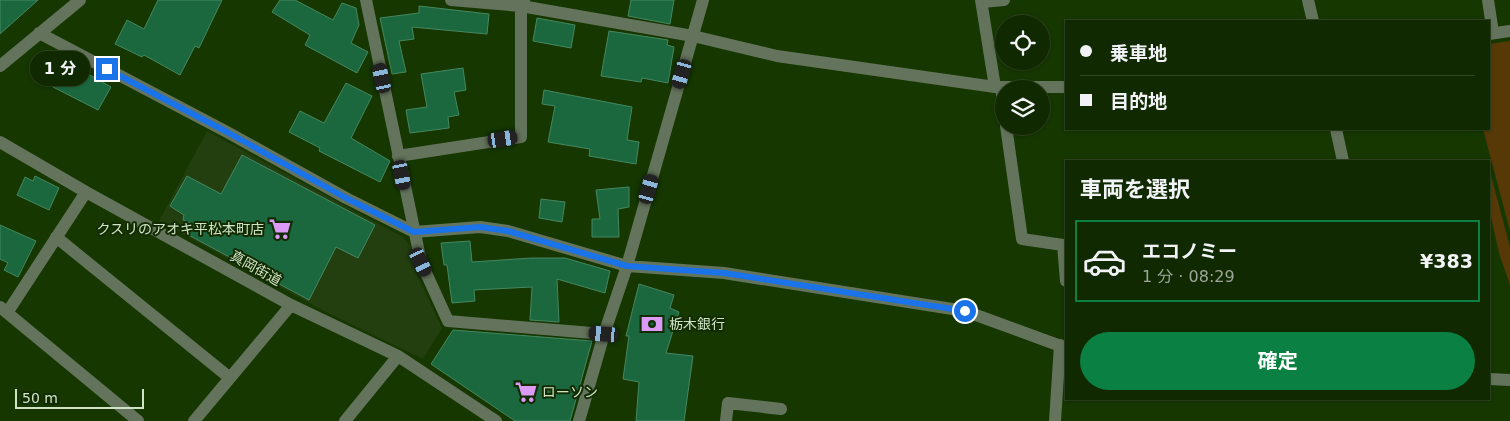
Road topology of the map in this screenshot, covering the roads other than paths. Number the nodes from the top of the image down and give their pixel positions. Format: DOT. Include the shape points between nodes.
graph roads {
  1 [pos="80,0"];
  2 [pos="366,0"];
  3 [pos="451,0"];
  4 [pos="704,0"];
  5 [pos="1004,0"];
  6 [pos="1308,0"];
  7 [pos="1488,0"];
  8 [pos="982,1"];
  9 [pos="523,3"];
  10 [pos="1313,20"];
  11 [pos="1490,20"];
  12 [pos="1510,31"];
  13 [pos="39,33"];
  14 [pos="1491,33"];
  15 [pos="693,36"];
  16 [pos="0,66"];
  17 [pos="997,80"];
  18 [pos="995,87"];
  19 [pos="1050,87"];
  20 [pos="1065,87"];
  21 [pos="1336,130"];
  22 [pos="1007,135"];
  23 [pos="0,142"];
  24 [pos="398,156"];
  25 [pos="1343,160"];
  26 [pos="86,192"];
  27 [pos="414,232"];
  28 [pos="56,237"];
  29 [pos="627,266"];
  30 [pos="1065,269"];
  31 [pos="291,305"];
  32 [pos="3,310"];
  33 [pos="604,334"];
  34 [pos="1063,347"];
  35 [pos="398,356"];
  36 [pos="230,378"];
  37 [pos="1490,379"];
  38 [pos="1510,380"];
  39 [pos="781,409"];
  40 [pos="138,421"];
  41 [pos="194,421"];
  42 [pos="345,421"];
  43 [pos="496,421"];
  44 [pos="578,421"];
  45 [pos="726,421"];
  46 [pos="1055,421"];
  1 -- 13 [label="street"];
  2 -- 24 [label="street"];
  3 -- 9 [label="street"];
  4 -- 15 [label="street"];
  5 -- 8 [label="street"];
  6 -- 10 [label="street"];
  7 -- 11 [label="street"];
  8 -- 17 [label="street"];
  9 -- 15 [label="street"];
  9 -- 24 [label="street" via="521,137"];
  12 -- 14 [label="street"];
  13 -- 16 [label="street"];
  13 -- 27 [label="street"];
  15 -- 18 [label="street" via="777,56"];
  15 -- 29 [label="street"];
  19 -- 20 [label="street"];
  21 -- 25 [label="street"];
  22 -- 30 [label="street" via="1022,239 1063,245"];
  23 -- 26 [label="street, 真岡街道"];
  24 -- 27 [label="street"];
  26 -- 28 [label="street"];
  26 -- 31 [label="street, 真岡街道"];
  27 -- 29 [label="street" via="480,227 508,231"];
  27 -- 33 [label="street" via="421,262 448,321"];
  28 -- 32 [label="street"];
  28 -- 36 [label="street"];
  29 -- 33 [label="street"];
  29 -- 34 [label="street" via="724,273 965,311"];
  31 -- 35 [label="street, 真岡街道"];
  31 -- 36 [label="street"];
  32 -- 40 [label="street"];
  33 -- 44 [label="street"];
  34 -- 46 [label="street"];
  35 -- 42 [label="street"];
  35 -- 43 [label="street, 真岡街道"];
  36 -- 41 [label="street"];
  37 -- 38 [label="street"];
  39 -- 45 [label="street" via="728,403"];
}
